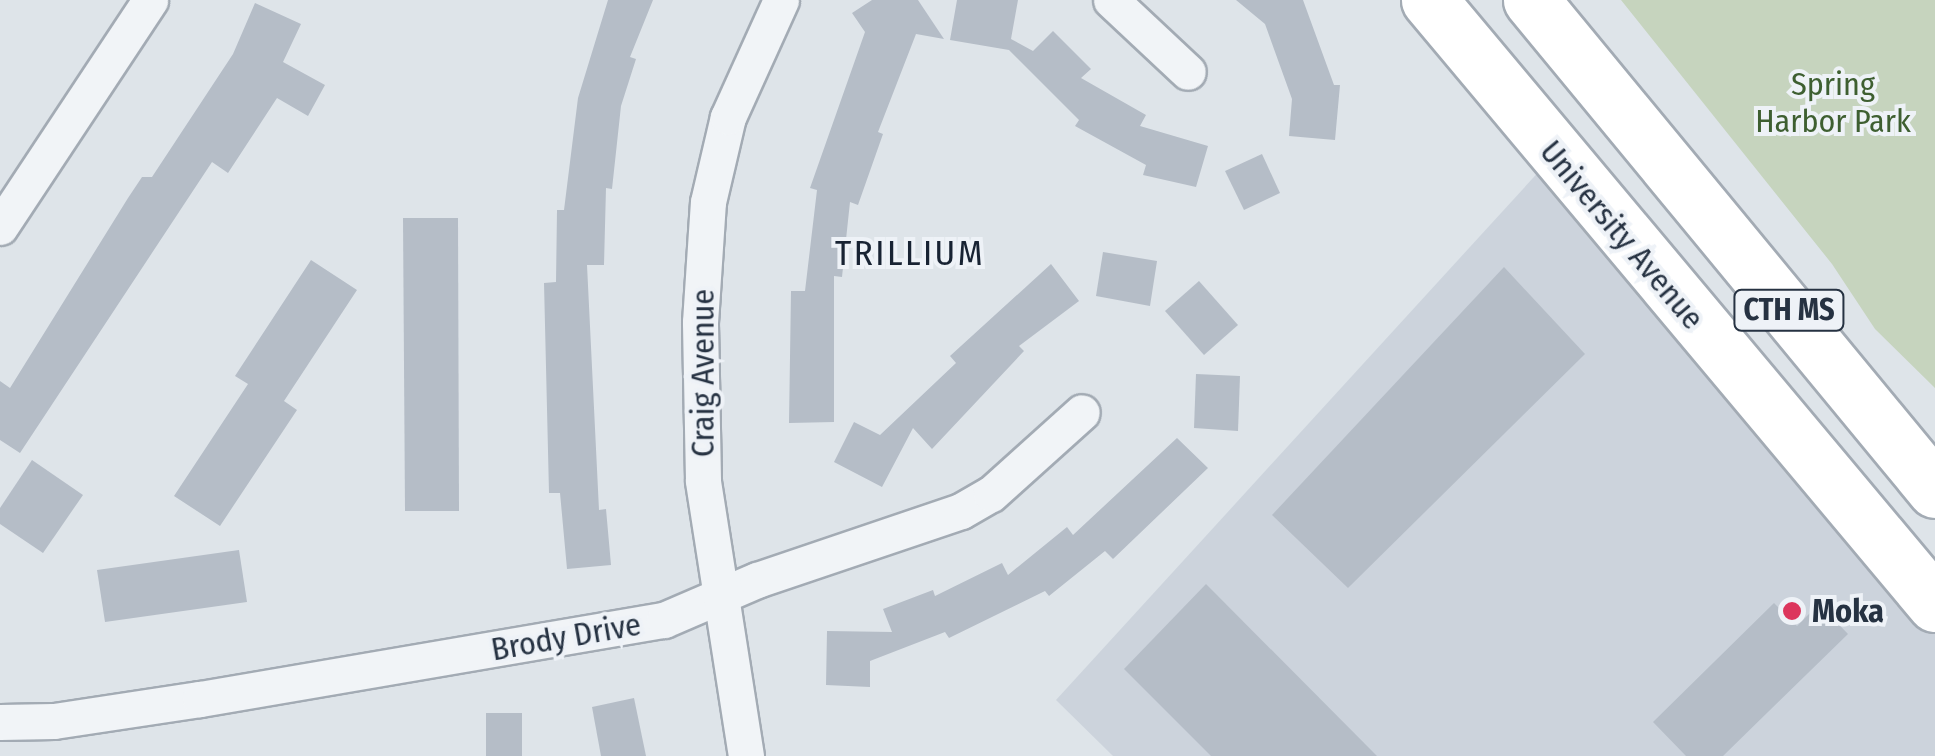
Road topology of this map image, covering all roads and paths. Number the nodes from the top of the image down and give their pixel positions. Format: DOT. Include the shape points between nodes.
graph roads {
  1 [pos="150,0"];
  2 [pos="781,0"];
  3 [pos="1111,0"];
  4 [pos="1429,0"];
  5 [pos="1530,0"];
  6 [pos="1188,72"];
  7 [pos="0,226"];
  8 [pos="1694,318"];
  9 [pos="1082,412"];
  10 [pos="1933,487"];
  11 [pos="717,601"];
  12 [pos="1935,604"];
  13 [pos="0,722"];
  14 [pos="746,756"];
  1 -- 7 [label="street"];
  2 -- 11 [label="street, Craig Avenue" via="728,116 708,202 700,322 703,480"];
  3 -- 6 [label="street"];
  4 -- 8 [label="main road, University Avenue / CTH MS"];
  5 -- 10 [label="main road, CTH MS"];
  8 -- 10 [label="main road" via="1718,315 1745,326"];
  8 -- 12 [label="main road, University Avenue / CTH MS"];
  9 -- 11 [label="street, Brody Drive" via="991,494 960,511 757,580"];
  11 -- 13 [label="street, Brody Drive" via="664,620 328,678 54,721"];
  11 -- 14 [label="street, Craig Avenue"];
}
